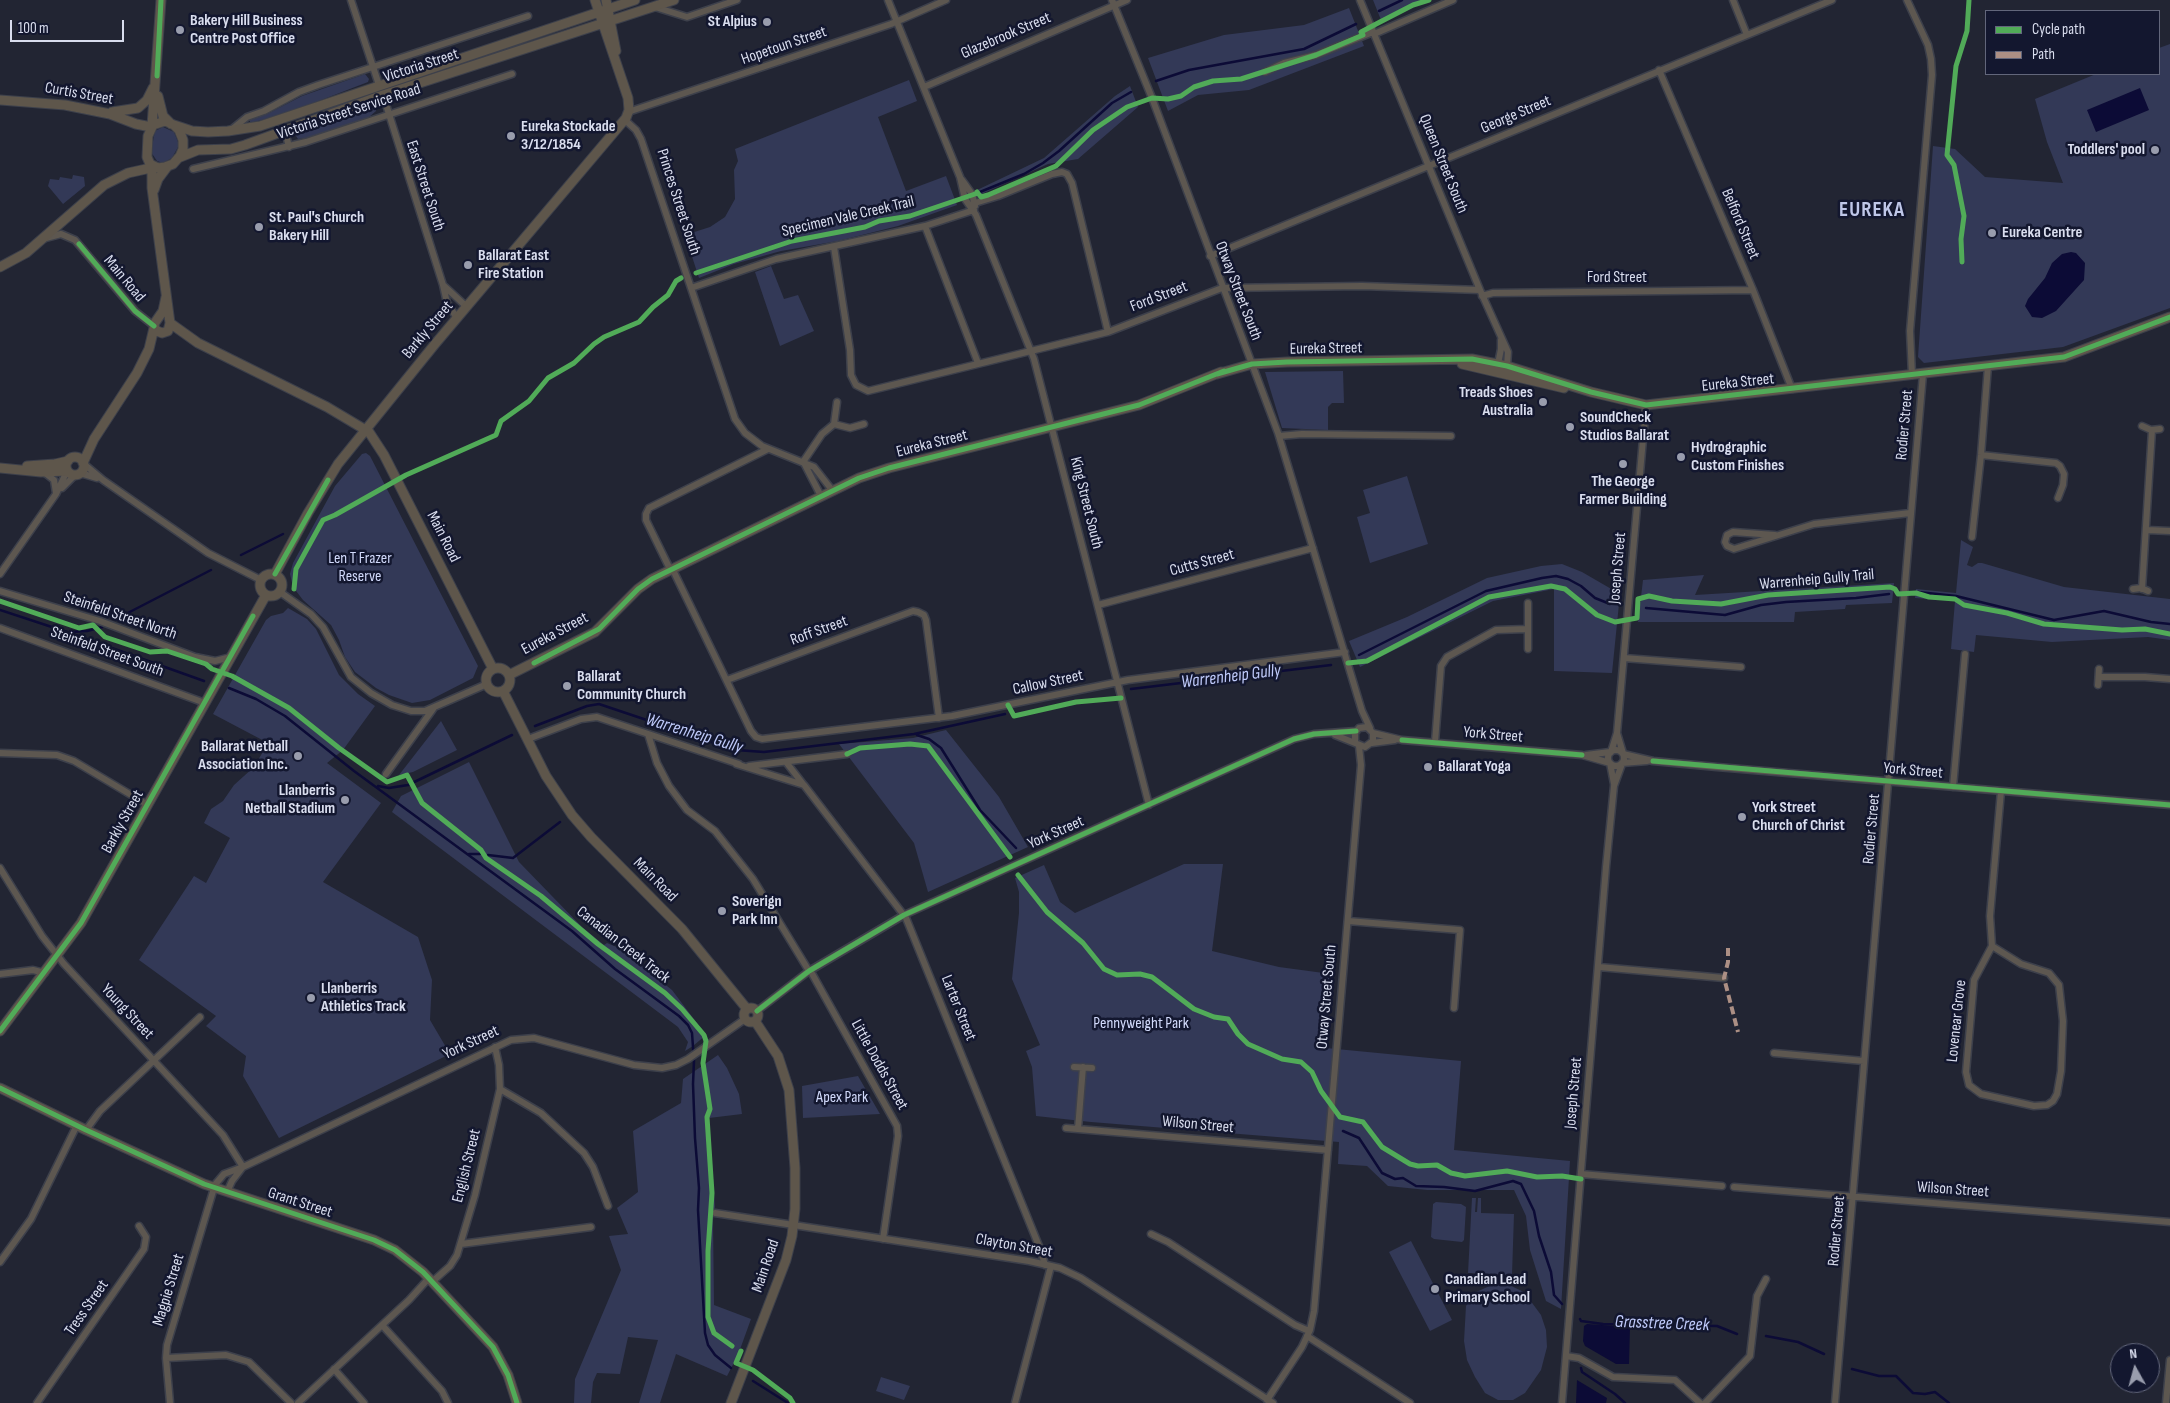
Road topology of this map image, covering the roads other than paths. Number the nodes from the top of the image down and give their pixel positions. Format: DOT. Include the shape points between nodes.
graph roads {
  1 [pos="161,0"];
  2 [pos="351,0"];
  3 [pos="595,0"];
  4 [pos="635,0"];
  5 [pos="674,0"];
  6 [pos="737,0"];
  7 [pos="888,0"];
  8 [pos="946,0"];
  9 [pos="1127,0"];
  10 [pos="1360,0"];
  11 [pos="1453,0"];
  12 [pos="1734,0"];
  13 [pos="1832,0"];
  14 [pos="1907,0"];
  15 [pos="1113,3"];
  16 [pos="607,4"];
  17 [pos="654,7"];
  18 [pos="599,12"];
  19 [pos="528,16"];
  20 [pos="897,22"];
  21 [pos="607,23"];
  22 [pos="1373,33"];
  23 [pos="1748,35"];
  24 [pos="373,67"];
  25 [pos="1660,70"];
  26 [pos="1265,72"];
  27 [pos="512,74"];
  28 [pos="157,76"];
  29 [pos="379,85"];
  30 [pos="924,87"];
  31 [pos="383,94"];
  32 [pos="0,100"];
  33 [pos="101,112"];
  34 [pos="389,114"];
  35 [pos="627,116"];
  36 [pos="173,125"];
  37 [pos="151,126"];
  38 [pos="285,131"];
  39 [pos="228,132"];
  40 [pos="289,147"];
  41 [pos="178,158"];
  42 [pos="153,166"];
  43 [pos="167,167"];
  44 [pos="1429,167"];
  45 [pos="193,170"];
  46 [pos="132,171"];
  47 [pos="153,194"];
  48 [pos="975,210"];
  49 [pos="925,226"];
  50 [pos="42,240"];
  51 [pos="834,247"];
  52 [pos="1210,256"];
  53 [pos="0,266"];
  54 [pos="442,285"];
  55 [pos="691,288"];
  56 [pos="1222,288"];
  57 [pos="1753,290"];
  58 [pos="1481,293"];
  59 [pos="166,297"];
  60 [pos="467,307"];
  61 [pos="457,318"];
  62 [pos="2170,318"];
  63 [pos="170,322"];
  64 [pos="155,324"];
  65 [pos="1108,332"];
  66 [pos="165,333"];
  67 [pos="1500,338"];
  68 [pos="198,343"];
  69 [pos="1031,350"];
  70 [pos="1438,360"];
  71 [pos="1251,362"];
  72 [pos="978,363"];
  73 [pos="1498,364"];
  74 [pos="1988,366"];
  75 [pos="1506,370"];
  76 [pos="137,373"];
  77 [pos="1922,374"];
  78 [pos="1912,375"];
  79 [pos="1792,389"];
  80 [pos="836,402"];
  81 [pos="1646,405"];
  82 [pos="834,424"];
  83 [pos="864,424"];
  84 [pos="2142,426"];
  85 [pos="1053,427"];
  86 [pos="366,429"];
  87 [pos="2160,429"];
  88 [pos="2152,430"];
  89 [pos="1279,436"];
  90 [pos="1451,436"];
  91 [pos="94,439"];
  92 [pos="768,449"];
  93 [pos="1981,455"];
  94 [pos="71,459"];
  95 [pos="803,462"];
  96 [pos="84,463"];
  97 [pos="2,468"];
  98 [pos="41,472"];
  99 [pos="73,472"];
  100 [pos="103,480"];
  101 [pos="832,490"];
  102 [pos="56,494"];
  103 [pos="821,496"];
  104 [pos="2058,498"];
  105 [pos="1910,513"];
  106 [pos="2147,530"];
  107 [pos="2170,531"];
  108 [pos="1775,536"];
  109 [pos="1972,537"];
  110 [pos="1313,548"];
  111 [pos="671,569"];
  112 [pos="0,574"];
  113 [pos="275,574"];
  114 [pos="261,580"];
  115 [pos="2133,589"];
  116 [pos="0,591"];
  117 [pos="280,592"];
  118 [pos="266,595"];
  119 [pos="1528,603"];
  120 [pos="1098,605"];
  121 [pos="0,628"];
  122 [pos="1527,629"];
  123 [pos="1528,649"];
  124 [pos="1345,652"];
  125 [pos="1965,654"];
  126 [pos="230,657"];
  127 [pos="1624,658"];
  128 [pos="1740,667"];
  129 [pos="493,669"];
  130 [pos="2099,669"];
  131 [pos="509,674"];
  132 [pos="2098,677"];
  133 [pos="2170,679"];
  134 [pos="727,680"];
  135 [pos="1117,682"];
  136 [pos="486,684"];
  137 [pos="2098,685"];
  138 [pos="503,691"];
  139 [pos="205,702"];
  140 [pos="433,709"];
  141 [pos="1362,711"];
  142 [pos="939,718"];
  143 [pos="1357,729"];
  144 [pos="1372,730"];
  145 [pos="1617,733"];
  146 [pos="648,734"];
  147 [pos="1332,734"];
  148 [pos="528,739"];
  149 [pos="1402,740"];
  150 [pos="1435,742"];
  151 [pos="1357,744"];
  152 [pos="1370,744"];
  153 [pos="1610,752"];
  154 [pos="0,753"];
  155 [pos="847,754"];
  156 [pos="1623,754"];
  157 [pos="1582,755"];
  158 [pos="1653,761"];
  159 [pos="786,762"];
  160 [pos="1610,763"];
  161 [pos="736,764"];
  162 [pos="1622,764"];
  163 [pos="1361,765"];
  164 [pos="386,774"];
  165 [pos="1888,781"];
  166 [pos="804,785"];
  167 [pos="1614,786"];
  168 [pos="1953,787"];
  169 [pos="2000,791"];
  170 [pos="148,804"];
  171 [pos="1148,805"];
  172 [pos="2170,805"];
  173 [pos="0,868"];
  174 [pos="904,915"];
  175 [pos="1348,921"];
  176 [pos="1992,946"];
  177 [pos="58,956"];
  178 [pos="1599,967"];
  179 [pos="809,970"];
  180 [pos="45,973"];
  181 [pos="0,974"];
  182 [pos="1724,978"];
  183 [pos="1454,1008"];
  184 [pos="747,1009"];
  185 [pos="757,1011"];
  186 [pos="200,1016"];
  187 [pos="745,1019"];
  188 [pos="755,1021"];
  189 [pos="0,1031"];
  190 [pos="494,1047"];
  191 [pos="1774,1053"];
  192 [pos="154,1060"];
  193 [pos="1864,1061"];
  194 [pos="1074,1067"];
  195 [pos="1083,1068"];
  196 [pos="1092,1068"];
  197 [pos="0,1088"];
  198 [pos="500,1089"];
  199 [pos="0,1092"];
  200 [pos="16,1097"];
  201 [pos="82,1128"];
  202 [pos="1066,1128"];
  203 [pos="1078,1129"];
  204 [pos="1328,1150"];
  205 [pos="243,1168"];
  206 [pos="1581,1174"];
  207 [pos="1722,1186"];
  208 [pos="1734,1187"];
  209 [pos="214,1188"];
  210 [pos="227,1192"];
  211 [pos="1853,1196"];
  212 [pos="608,1206"];
  213 [pos="715,1213"];
  214 [pos="2170,1222"];
  215 [pos="793,1224"];
  216 [pos="139,1226"];
  217 [pos="590,1227"];
  218 [pos="1151,1234"];
  219 [pos="883,1239"];
  220 [pos="461,1244"];
  221 [pos="0,1262"];
  222 [pos="1048,1266"];
  223 [pos="1766,1279"];
  224 [pos="431,1280"];
  225 [pos="382,1325"];
  226 [pos="1308,1334"];
  227 [pos="1566,1356"];
  228 [pos="166,1358"];
  229 [pos="2170,1360"];
  230 [pos="334,1369"];
  231 [pos="1270,1401"];
  232 [pos="37,1403"];
  233 [pos="170,1403"];
  234 [pos="291,1403"];
  235 [pos="298,1403"];
  236 [pos="364,1403"];
  237 [pos="448,1403"];
  238 [pos="517,1403"];
  239 [pos="731,1403"];
  240 [pos="1015,1403"];
  241 [pos="1410,1403"];
  242 [pos="1562,1403"];
  243 [pos="1700,1403"];
  244 [pos="1704,1403"];
  245 [pos="1835,1403"];
  246 [pos="2166,1403"];
  1 -- 28 [label="street"];
  2 -- 24 [label="street"];
  3 -- 18 [label="street"];
  4 -- 16 [label="street, Victoria Street"];
  5 -- 17 [label="street, Victoria Street"];
  6 -- 17 [label="street" via="687,17"];
  7 -- 20 [label="street, King Street South"];
  8 -- 20 [label="street, Hopetoun Street"];
  9 -- 15 [label="street, Glazebrook Street"];
  10 -- 22 [label="street, Queen Street South"];
  11 -- 22 [label="street"];
  12 -- 23 [label="street"];
  13 -- 23 [label="street, George Street"];
  14 -- 78 [label="street, Rodier Street" via="1928,46 1932,67 1910,330"];
  15 -- 30 [label="street, Glazebrook Street"];
  15 -- 52 [label="street, Otway Street South"];
  16 -- 18 [label="street, Victoria Street"];
  16 -- 21 [label="street"];
  17 -- 21 [label="street, Victoria Street"];
  18 -- 21 [label="street"];
  18 -- 29 [label="street, Victoria Street"];
  19 -- 24 [label="street, Victoria Street Service Road"];
  20 -- 30 [label="street, King Street South"];
  20 -- 35 [label="street, Hopetoun Street"];
  21 -- 31 [label="street, Victoria Street"];
  21 -- 35 [label="street" via="628,98"];
  22 -- 26 [label="street"];
  22 -- 44 [label="street, Queen Street South"];
  23 -- 25 [label="street, George Street"];
  24 -- 29 [label="street"];
  24 -- 39 [label="street, Victoria Street Service Road" via="299,92 247,117"];
  25 -- 44 [label="street, George Street"];
  25 -- 57 [label="street, Belford Street"];
  27 -- 34 [label="street, Victoria Street Service Road"];
  28 -- 33 [label="street" via="150,94 140,107"];
  28 -- 36 [label="street" via="160,108"];
  28 -- 37 [label="street"];
  29 -- 39 [label="street, Victoria Street" via="286,118"];
  30 -- 48 [label="street, King Street South" via="960,177 965,199"];
  31 -- 34 [label="street, East Street South"];
  31 -- 38 [label="street, Victoria Street"];
  32 -- 33 [label="street, Curtis Street" via="40,102"];
  33 -- 37 [label="street, Curtis Street"];
  34 -- 40 [label="street, Victoria Street Service Road"];
  34 -- 54 [label="street, East Street South"];
  35 -- 55 [label="street, Princes Street South" via="640,137"];
  35 -- 60 [label="street, Barkly Street"];
  36 -- 37 [label="street" via="161,121"];
  36 -- 39 [label="street, Victoria Street" via="196,132"];
  36 -- 41 [label="street" via="179,130 183,142"];
  37 -- 42 [label="street" via="147,157"];
  38 -- 40 [label="street"];
  38 -- 41 [label="street, Victoria Street" via="239,147 198,150"];
  40 -- 45 [label="street, Victoria Street Service Road"];
  41 -- 43 [label="street"];
  42 -- 43 [label="street"];
  42 -- 46 [label="street"];
  42 -- 47 [label="street"];
  43 -- 47 [label="street"];
  44 -- 52 [label="street, George Street"];
  44 -- 58 [label="street, Queen Street South"];
  46 -- 47 [label="street" via="147,178"];
  46 -- 50 [label="street" via="97,190"];
  47 -- 59 [label="street"];
  48 -- 49 [label="street"];
  48 -- 65 [label="street" via="998,196 1052,174 1067,174 1072,183"];
  48 -- 69 [label="street, King Street South"];
  49 -- 51 [label="street"];
  49 -- 72 [label="street"];
  50 -- 53 [label="street" via="23,256"];
  50 -- 64 [label="street, Main Road" via="61,234 73,239 135,311"];
  51 -- 55 [label="street" via="776,259"];
  51 -- 72 [label="street, Ford Street" via="850,367 856,385 872,391"];
  52 -- 56 [label="street, Otway Street South"];
  54 -- 60 [label="street"];
  54 -- 61 [label="street, East Street South" via="449,309"];
  55 -- 92 [label="street, Princes Street South" via="735,420 753,440"];
  56 -- 58 [label="street, Ford Street" via="1362,286"];
  56 -- 65 [label="street, Ford Street"];
  56 -- 71 [label="street, Otway Street South"];
  57 -- 58 [label="street, Ford Street"];
  57 -- 79 [label="street, Belford Street"];
  58 -- 67 [label="street, Queen Street South"];
  59 -- 63 [label="street"];
  59 -- 64 [label="street" via="163,311"];
  60 -- 61 [label="street, Barkly Street"];
  61 -- 86 [label="street, Barkly Street"];
  62 -- 74 [label="street, Eureka Street" via="2064,356"];
  63 -- 64 [label="street" via="166,317"];
  63 -- 66 [label="street" via="170,329"];
  63 -- 68 [label="street, Main Road"];
  64 -- 66 [label="street" via="157,332"];
  64 -- 76 [label="street" via="149,349"];
  65 -- 69 [label="street, Ford Street"];
  66 -- 68 [label="street, Main Road"];
  66 -- 76 [label="street"];
  67 -- 73 [label="street, Queen Street South"];
  67 -- 75 [label="street, Queen Street South" via="1508,352"];
  68 -- 86 [label="street, Main Road"];
  69 -- 72 [label="street, Ford Street"];
  69 -- 85 [label="street, King Street South"];
  70 -- 71 [label="street, Eureka Street"];
  70 -- 73 [label="street, Eureka Street" via="1468,359"];
  70 -- 75 [label="street, Eureka Street"];
  71 -- 85 [label="street, Eureka Street" via="1139,405"];
  71 -- 89 [label="street, Otway Street South"];
  73 -- 75 [label="street"];
  74 -- 77 [label="street, Eureka Street"];
  74 -- 93 [label="street"];
  75 -- 81 [label="street, Eureka Street" via="1553,386"];
  76 -- 91 [label="street"];
  77 -- 78 [label="street, Eureka Street"];
  77 -- 105 [label="street, Rodier Street"];
  78 -- 79 [label="street, Eureka Street"];
  79 -- 81 [label="street, Eureka Street"];
  80 -- 82 [label="street"];
  81 -- 127 [label="street, Joseph Street"];
  82 -- 83 [label="street" via="846,428"];
  82 -- 95 [label="street" via="820,436"];
  84 -- 88 [label="street"];
  85 -- 101 [label="street, Eureka Street" via="882,470"];
  85 -- 120 [label="street, King Street South"];
  86 -- 113 [label="street, Barkly Street" via="328,480"];
  86 -- 129 [label="street, Main Road" via="384,455"];
  87 -- 88 [label="street"];
  88 -- 106 [label="street"];
  89 -- 90 [label="street"];
  89 -- 110 [label="street, Otway Street South"];
  91 -- 94 [label="street"];
  91 -- 96 [label="street"];
  92 -- 95 [label="street, Princes Street South"];
  92 -- 111 [label="street" via="651,507 646,515 648,524"];
  93 -- 104 [label="street" via="2056,462 2064,474"];
  93 -- 109 [label="street"];
  94 -- 96 [label="street" via="81,459"];
  94 -- 97 [label="street" via="55,464"];
  94 -- 99 [label="street"];
  95 -- 101 [label="street, Princes Street South" via="815,468"];
  95 -- 103 [label="street"];
  96 -- 99 [label="street" via="83,469"];
  96 -- 100 [label="street"];
  97 -- 98 [label="street"];
  98 -- 99 [label="street"];
  98 -- 102 [label="street" via="53,478"];
  99 -- 100 [label="street"];
  99 -- 102 [label="street"];
  100 -- 114 [label="street" via="208,553"];
  101 -- 103 [label="street, Eureka Street"];
  102 -- 112 [label="street"];
  103 -- 111 [label="street, Eureka Street"];
  105 -- 108 [label="street" via="1822,522"];
  105 -- 165 [label="street, Rodier Street"];
  106 -- 107 [label="street"];
  106 -- 115 [label="street" via="2145,590"];
  108 -- 108 [label="street" via="1733,532 1726,536 1725,542 1734,549"];
  110 -- 120 [label="street, Cutts Street"];
  110 -- 124 [label="street, Otway Street South"];
  111 -- 131 [label="street, Eureka Street" via="642,585 589,636"];
  111 -- 134 [label="street"];
  113 -- 114 [label="street" via="268,574"];
  113 -- 117 [label="street" via="282,580"];
  114 -- 118 [label="street" via="261,588"];
  116 -- 126 [label="street, Steinfeld Street North" via="100,621 197,657 215,660"];
  117 -- 118 [label="street" via="274,596"];
  117 -- 140 [label="street" via="319,622 348,674 363,688 407,710"];
  118 -- 126 [label="street, Barkly Street"];
  119 -- 122 [label="street"];
  120 -- 135 [label="street, King Street South"];
  121 -- 139 [label="street, Steinfeld Street South"];
  122 -- 123 [label="street"];
  122 -- 150 [label="street" via="1496,630 1447,657 1442,666"];
  124 -- 135 [label="street, Callow Street"];
  124 -- 141 [label="street, Otway Street South"];
  125 -- 168 [label="street"];
  126 -- 139 [label="street, Barkly Street"];
  127 -- 128 [label="street"];
  127 -- 145 [label="street, Joseph Street"];
  129 -- 131 [label="street" via="502,669"];
  129 -- 136 [label="street" via="487,674"];
  130 -- 132 [label="street"];
  131 -- 138 [label="street" via="509,685"];
  132 -- 133 [label="street"];
  132 -- 137 [label="street"];
  134 -- 142 [label="street, Callow Street" via="752,732 757,738 768,740"];
  134 -- 142 [label="street, Roff Street" via="913,611 921,613 926,620"];
  135 -- 142 [label="street, Callow Street"];
  135 -- 171 [label="street, King Street South"];
  136 -- 138 [label="street" via="493,691"];
  136 -- 140 [label="street"];
  138 -- 148 [label="street, Main Road"];
  139 -- 170 [label="street, Barkly Street"];
  140 -- 164 [label="street"];
  141 -- 143 [label="street, Otway Street South"];
  141 -- 144 [label="street, Otway Street South"];
  143 -- 144 [label="street, York Street"];
  143 -- 147 [label="street, York Street"];
  143 -- 151 [label="street, Otway Street South"];
  144 -- 149 [label="street, York Street"];
  144 -- 152 [label="street, Otway Street South"];
  145 -- 153 [label="street, Joseph Street"];
  145 -- 156 [label="street, Joseph Street"];
  146 -- 148 [label="street" via="590,717"];
  146 -- 161 [label="street"];
  146 -- 179 [label="street, Little Dodds Street" via="657,763 669,786 687,810 718,834 755,883"];
  147 -- 151 [label="street, York Street"];
  147 -- 171 [label="street, York Street" via="1314,734 1294,740"];
  148 -- 184 [label="street, Main Road" via="551,785 572,815 692,939"];
  149 -- 150 [label="street, York Street"];
  149 -- 152 [label="street, York Street"];
  150 -- 157 [label="street, York Street"];
  151 -- 152 [label="street, York Street"];
  151 -- 163 [label="street, Otway Street South"];
  152 -- 163 [label="street, Otway Street South"];
  153 -- 156 [label="street" via="1618,750"];
  153 -- 157 [label="street, York Street"];
  153 -- 160 [label="street"];
  154 -- 170 [label="street" via="57,755 74,761"];
  155 -- 159 [label="street"];
  156 -- 158 [label="street, York Street"];
  156 -- 162 [label="street"];
  157 -- 160 [label="street, York Street"];
  158 -- 162 [label="street, York Street"];
  158 -- 165 [label="street, York Street"];
  159 -- 161 [label="street" via="752,766"];
  159 -- 166 [label="street, Larter Street"];
  160 -- 162 [label="street"];
  160 -- 167 [label="street, Joseph Street"];
  161 -- 166 [label="street"];
  162 -- 167 [label="street, Joseph Street"];
  163 -- 175 [label="street, Otway Street South"];
  165 -- 168 [label="street, York Street"];
  165 -- 193 [label="street, Rodier Street"];
  166 -- 174 [label="street, Larter Street"];
  167 -- 178 [label="street, Joseph Street"];
  168 -- 169 [label="street, York Street"];
  169 -- 172 [label="street, York Street"];
  169 -- 176 [label="street" via="1990,916"];
  170 -- 177 [label="street, Barkly Street" via="81,923"];
  171 -- 174 [label="street, York Street"];
  173 -- 177 [label="street, Young Street"];
  174 -- 179 [label="street, York Street"];
  174 -- 222 [label="street, Larter Street"];
  175 -- 183 [label="street" via="1460,930"];
  175 -- 204 [label="street, Otway Street South"];
  176 -- 176 [label="street, Lovenear Grove" via="2021,964 2049,973 2059,985 2063,1015 2061,1071 2057,1094 2046,1105 2034,1106 1985,1096 1973,1089 1967,1080 1965,1066 1973,985"];
  177 -- 180 [label="street, Barkly Street"];
  177 -- 192 [label="street, Young Street"];
  178 -- 182 [label="street"];
  178 -- 206 [label="street, Joseph Street"];
  179 -- 185 [label="street, York Street"];
  179 -- 219 [label="street, Little Dodds Street" via="897,1126"];
  180 -- 181 [label="street" via="33,970"];
  180 -- 189 [label="street, Barkly Street"];
  184 -- 185 [label="street"];
  184 -- 187 [label="street"];
  185 -- 188 [label="street"];
  186 -- 192 [label="street"];
  187 -- 188 [label="street"];
  187 -- 190 [label="street, York Street" via="688,1059 667,1067 648,1067 527,1037 514,1038"];
  188 -- 215 [label="street, Main Road" via="773,1047 788,1090 795,1180"];
  190 -- 198 [label="street, English Street"];
  190 -- 205 [label="street, York Street"];
  191 -- 193 [label="street"];
  192 -- 201 [label="street"];
  192 -- 205 [label="street, Young Street" via="223,1135"];
  193 -- 211 [label="street, Rodier Street"];
  194 -- 195 [label="street"];
  195 -- 196 [label="street"];
  195 -- 203 [label="street"];
  197 -- 200 [label="street, Grant Street"];
  198 -- 212 [label="street" via="541,1113 584,1153"];
  198 -- 220 [label="street, English Street"];
  199 -- 200 [label="street, Grant Street"];
  200 -- 201 [label="street, Grant Street"];
  201 -- 209 [label="street, Grant Street"];
  201 -- 221 [label="street" via="31,1219"];
  202 -- 203 [label="street, Wilson Street"];
  203 -- 204 [label="street, Wilson Street"];
  204 -- 226 [label="street, Otway Street South" via="1315,1306"];
  205 -- 209 [label="street, York Street" via="223,1174"];
  205 -- 210 [label="street, York Street" via="233,1178"];
  206 -- 207 [label="street"];
  206 -- 227 [label="street, Joseph Street"];
  208 -- 211 [label="street, Wilson Street"];
  209 -- 210 [label="street, Grant Street"];
  209 -- 228 [label="street, Magpie Street" via="169,1337"];
  210 -- 224 [label="street, Grant Street" via="384,1244 411,1261"];
  211 -- 214 [label="street, Wilson Street"];
  211 -- 245 [label="street, Rodier Street"];
  213 -- 215 [label="street, Clayton Street"];
  215 -- 219 [label="street, Clayton Street"];
  215 -- 239 [label="street, Main Road" via="783,1268"];
  216 -- 232 [label="street, Tress Street" via="146,1237 143,1251"];
  217 -- 220 [label="street"];
  218 -- 226 [label="street"];
  219 -- 222 [label="street, Clayton Street"];
  220 -- 224 [label="street, English Street" via="452,1262"];
  222 -- 231 [label="street, Clayton Street" via="1081,1278"];
  222 -- 240 [label="street"];
  223 -- 244 [label="street" via="1757,1299 1750,1356"];
  224 -- 225 [label="street, English Street"];
  224 -- 238 [label="street, Grant Street" via="493,1347 506,1370"];
  225 -- 230 [label="street, English Street"];
  225 -- 237 [label="street" via="444,1392"];
  226 -- 231 [label="street, Otway Street South"];
  226 -- 241 [label="street"];
  227 -- 242 [label="street, Joseph Street"];
  227 -- 243 [label="street" via="1580,1358 1613,1376 1675,1380"];
  228 -- 233 [label="street, Magpie Street"];
  228 -- 234 [label="street" via="226,1355 249,1362"];
  229 -- 246 [label="street"];
  230 -- 235 [label="street, English Street"];
  230 -- 236 [label="street"];
}
